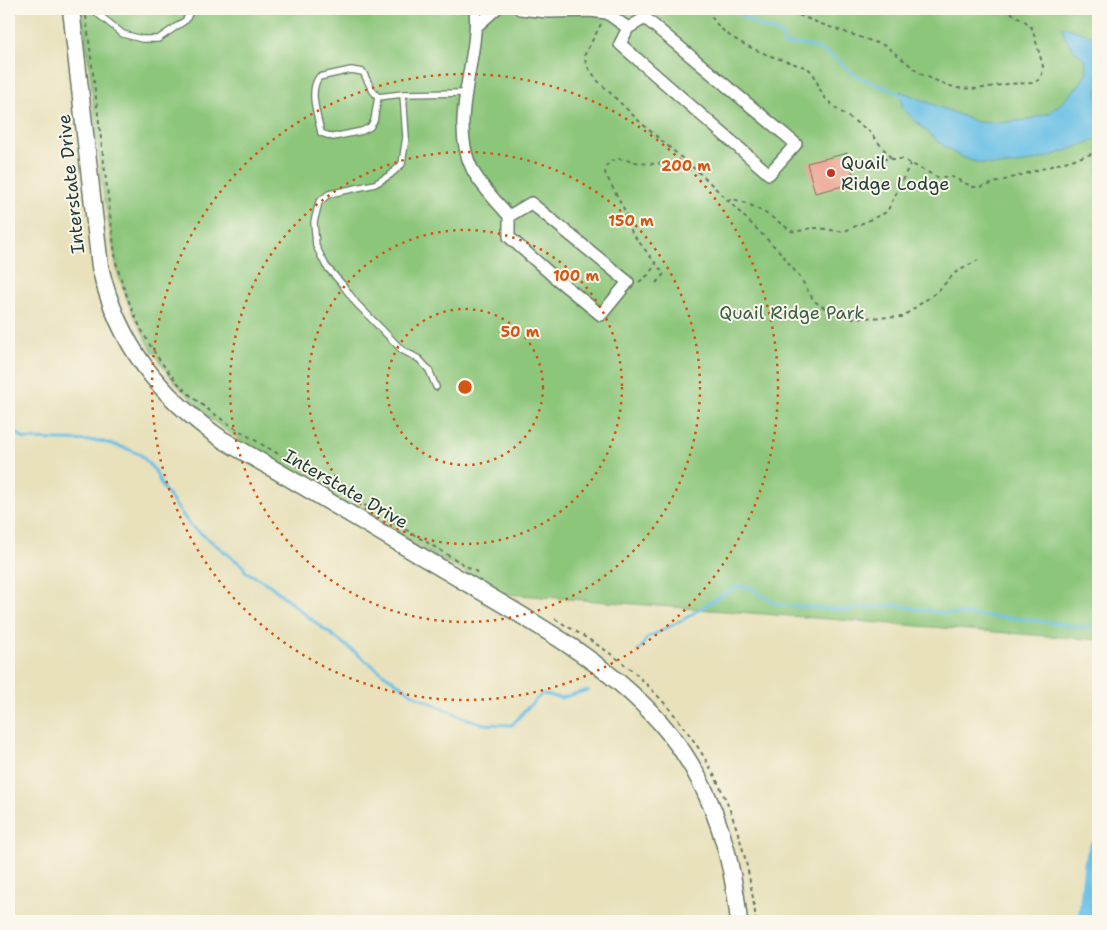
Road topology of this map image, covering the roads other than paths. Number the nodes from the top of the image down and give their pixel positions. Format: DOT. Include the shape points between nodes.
graph roads {
  1 [pos="191,9"];
  2 [pos="475,9"];
  3 [pos="496,9"];
  4 [pos="520,9"];
  5 [pos="546,10"];
  6 [pos="78,11"];
  7 [pos="98,14"];
  8 [pos="477,26"];
  9 [pos="628,28"];
  10 [pos="465,93"];
  11 [pos="403,94"];
  12 [pos="378,97"];
  13 [pos="508,216"];
  14 [pos="436,387"];
  15 [pos="739,921"];
  1 -- 7 [label="lane" via="186,20 158,39 123,34"];
  2 -- 8 [label="street"];
  3 -- 8 [label="street"];
  4 -- 5 [label="street"];
  5 -- 9 [label="street" via="607,13"];
  6 -- 15 [label="main road, Interstate Drive" via="100,267 117,320 145,368 179,406 223,440 559,639 627,690 669,733 705,790 730,860"];
  8 -- 10 [label="street"];
  9 -- 9 [label="street" via="620,44 769,174 796,144 645,18"];
  10 -- 11 [label="lane"];
  10 -- 13 [label="street" via="466,150 473,170"];
  11 -- 12 [label="lane"];
  11 -- 14 [label="lane" via="406,137 402,164 375,184 329,194 319,202 314,222 316,246 326,266 356,303 402,350 429,370"];
  12 -- 12 [label="lane" via="363,72 351,70 318,77 314,94 321,132 332,137 370,128"];
  13 -- 13 [label="street" via="509,238 601,315 628,282 531,203"];
}
